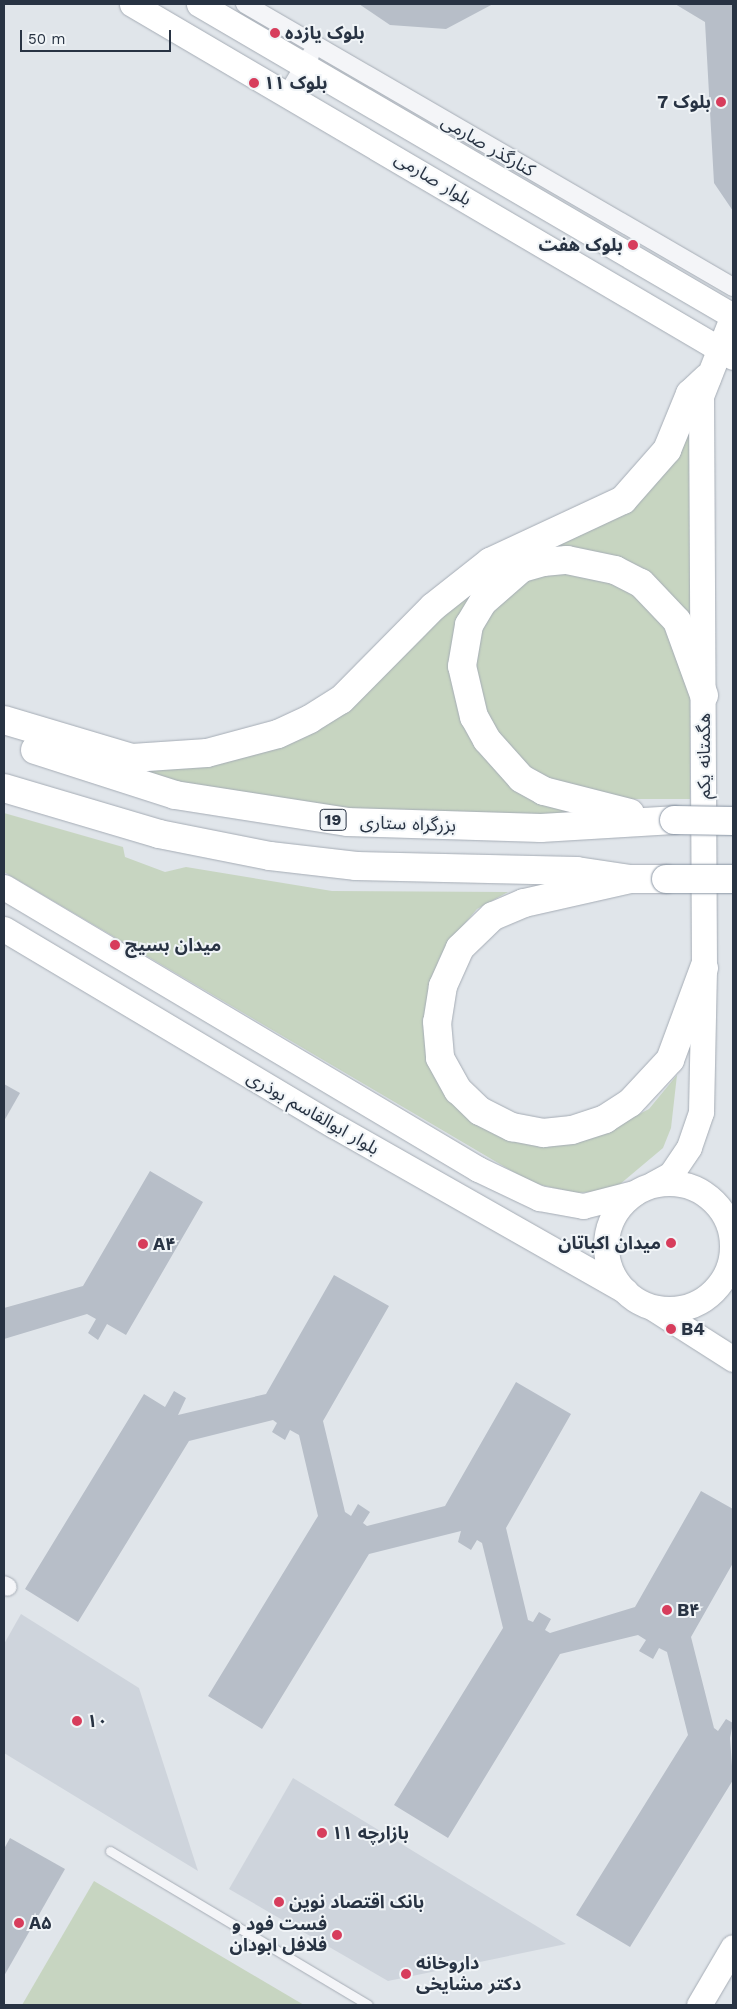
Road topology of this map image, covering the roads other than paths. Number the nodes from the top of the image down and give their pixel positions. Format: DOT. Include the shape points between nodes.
graph roads {
  1 [pos="132,4"];
  2 [pos="199,4"];
  3 [pos="245,4"];
  4 [pos="276,49"];
  5 [pos="310,57"];
  6 [pos="259,77"];
  7 [pos="329,80"];
  8 [pos="288,93"];
  9 [pos="315,109"];
  10 [pos="733,287"];
  11 [pos="733,316"];
  12 [pos="676,323"];
  13 [pos="726,352"];
  14 [pos="708,374"];
  15 [pos="704,695"];
  16 [pos="4,720"];
  17 [pos="4,738"];
  18 [pos="4,788"];
  19 [pos="674,820"];
  20 [pos="733,821"];
  21 [pos="733,879"];
  22 [pos="630,880"];
  23 [pos="4,887"];
  24 [pos="4,929"];
  25 [pos="704,968"];
  26 [pos="373,1107"];
  27 [pos="354,1137"];
  28 [pos="643,1189"];
  29 [pos="732,1255"];
  30 [pos="625,1291"];
  31 [pos="651,1307"];
  32 [pos="733,1359"];
  33 [pos="110,1852"];
  34 [pos="733,1947"];
  35 [pos="368,2005"];
  36 [pos="699,2005"];
  1 -- 6 [label="street, بلوار صارمی"];
  2 -- 4 [label="street, بلوار صارمی"];
  3 -- 5 [label="street, کنارگذر صارمی"];
  4 -- 5 [label="street, بلوار صارمی"];
  4 -- 6 [label="street"];
  5 -- 7 [label="street, بلوار صارمی"];
  5 -- 8 [label="street"];
  5 -- 10 [label="street, کنارگذر صارمی"];
  6 -- 8 [label="street, بلوار صارمی"];
  7 -- 9 [label="street"];
  7 -- 11 [label="street, بلوار صارمی"];
  8 -- 9 [label="street, بلوار صارمی"];
  9 -- 12 [label="street, بلوار صارمی"];
  11 -- 13 [label="street, هگمتانه یکم"];
  12 -- 13 [label="street, بلوار صارمی"];
  12 -- 14 [label="street"];
  13 -- 14 [label="street, هگمتانه یکم"];
  14 -- 15 [label="street, هگمتانه یکم" via="701,396"];
  14 -- 16 [label="highway" via="690,394 666,450 623,500 490,562 432,608 341,700 310,719 278,734 207,753 150,758 99,751"];
  15 -- 19 [label="highway" via="686,640 660,599 641,583 592,563 567,560 522,568 483,602 463,645 462,666 474,717 503,762 521,778 567,800"];
  15 -- 25 [label="street, هگمتانه یکم"];
  17 -- 19 [label="highway, بزرگراه ستاری / 19" via="175,795 346,822 541,828"];
  18 -- 22 [label="highway" via="159,834 270,856 445,871 577,871"];
  19 -- 20 [label="highway, بزرگراه ستاری / 19, bridge"];
  21 -- 22 [label="highway, bridge"];
  22 -- 25 [label="highway" via="524,903 493,916 460,948 443,986 437,1022 440,1058 458,1090 480,1111 512,1127 543,1133 605,1119 630,1103 670,1060"];
  23 -- 26 [label="street, بلوار ابوالقاسم بوذری"];
  24 -- 27 [label="street, بلوار ابوالقاسم بوذری"];
  25 -- 28 [label="street, هگمتانه یکم" via="701,1112 689,1148 671,1174"];
  26 -- 27 [label="street"];
  26 -- 28 [label="street, بلوار ابوالقاسم بوذری" via="539,1198 583,1206"];
  27 -- 30 [label="street, بلوار ابوالقاسم بوذری"];
  28 -- 29 [label="street" via="675,1182 696,1188 714,1201 727,1219"];
  28 -- 30 [label="street" via="615,1214 606,1240 610,1268"];
  29 -- 31 [label="street" via="718,1286 699,1302 676,1309"];
  30 -- 31 [label="street"];
  31 -- 32 [label="street"];
  33 -- 35 [label="lane"];
  34 -- 36 [label="street"];
}
